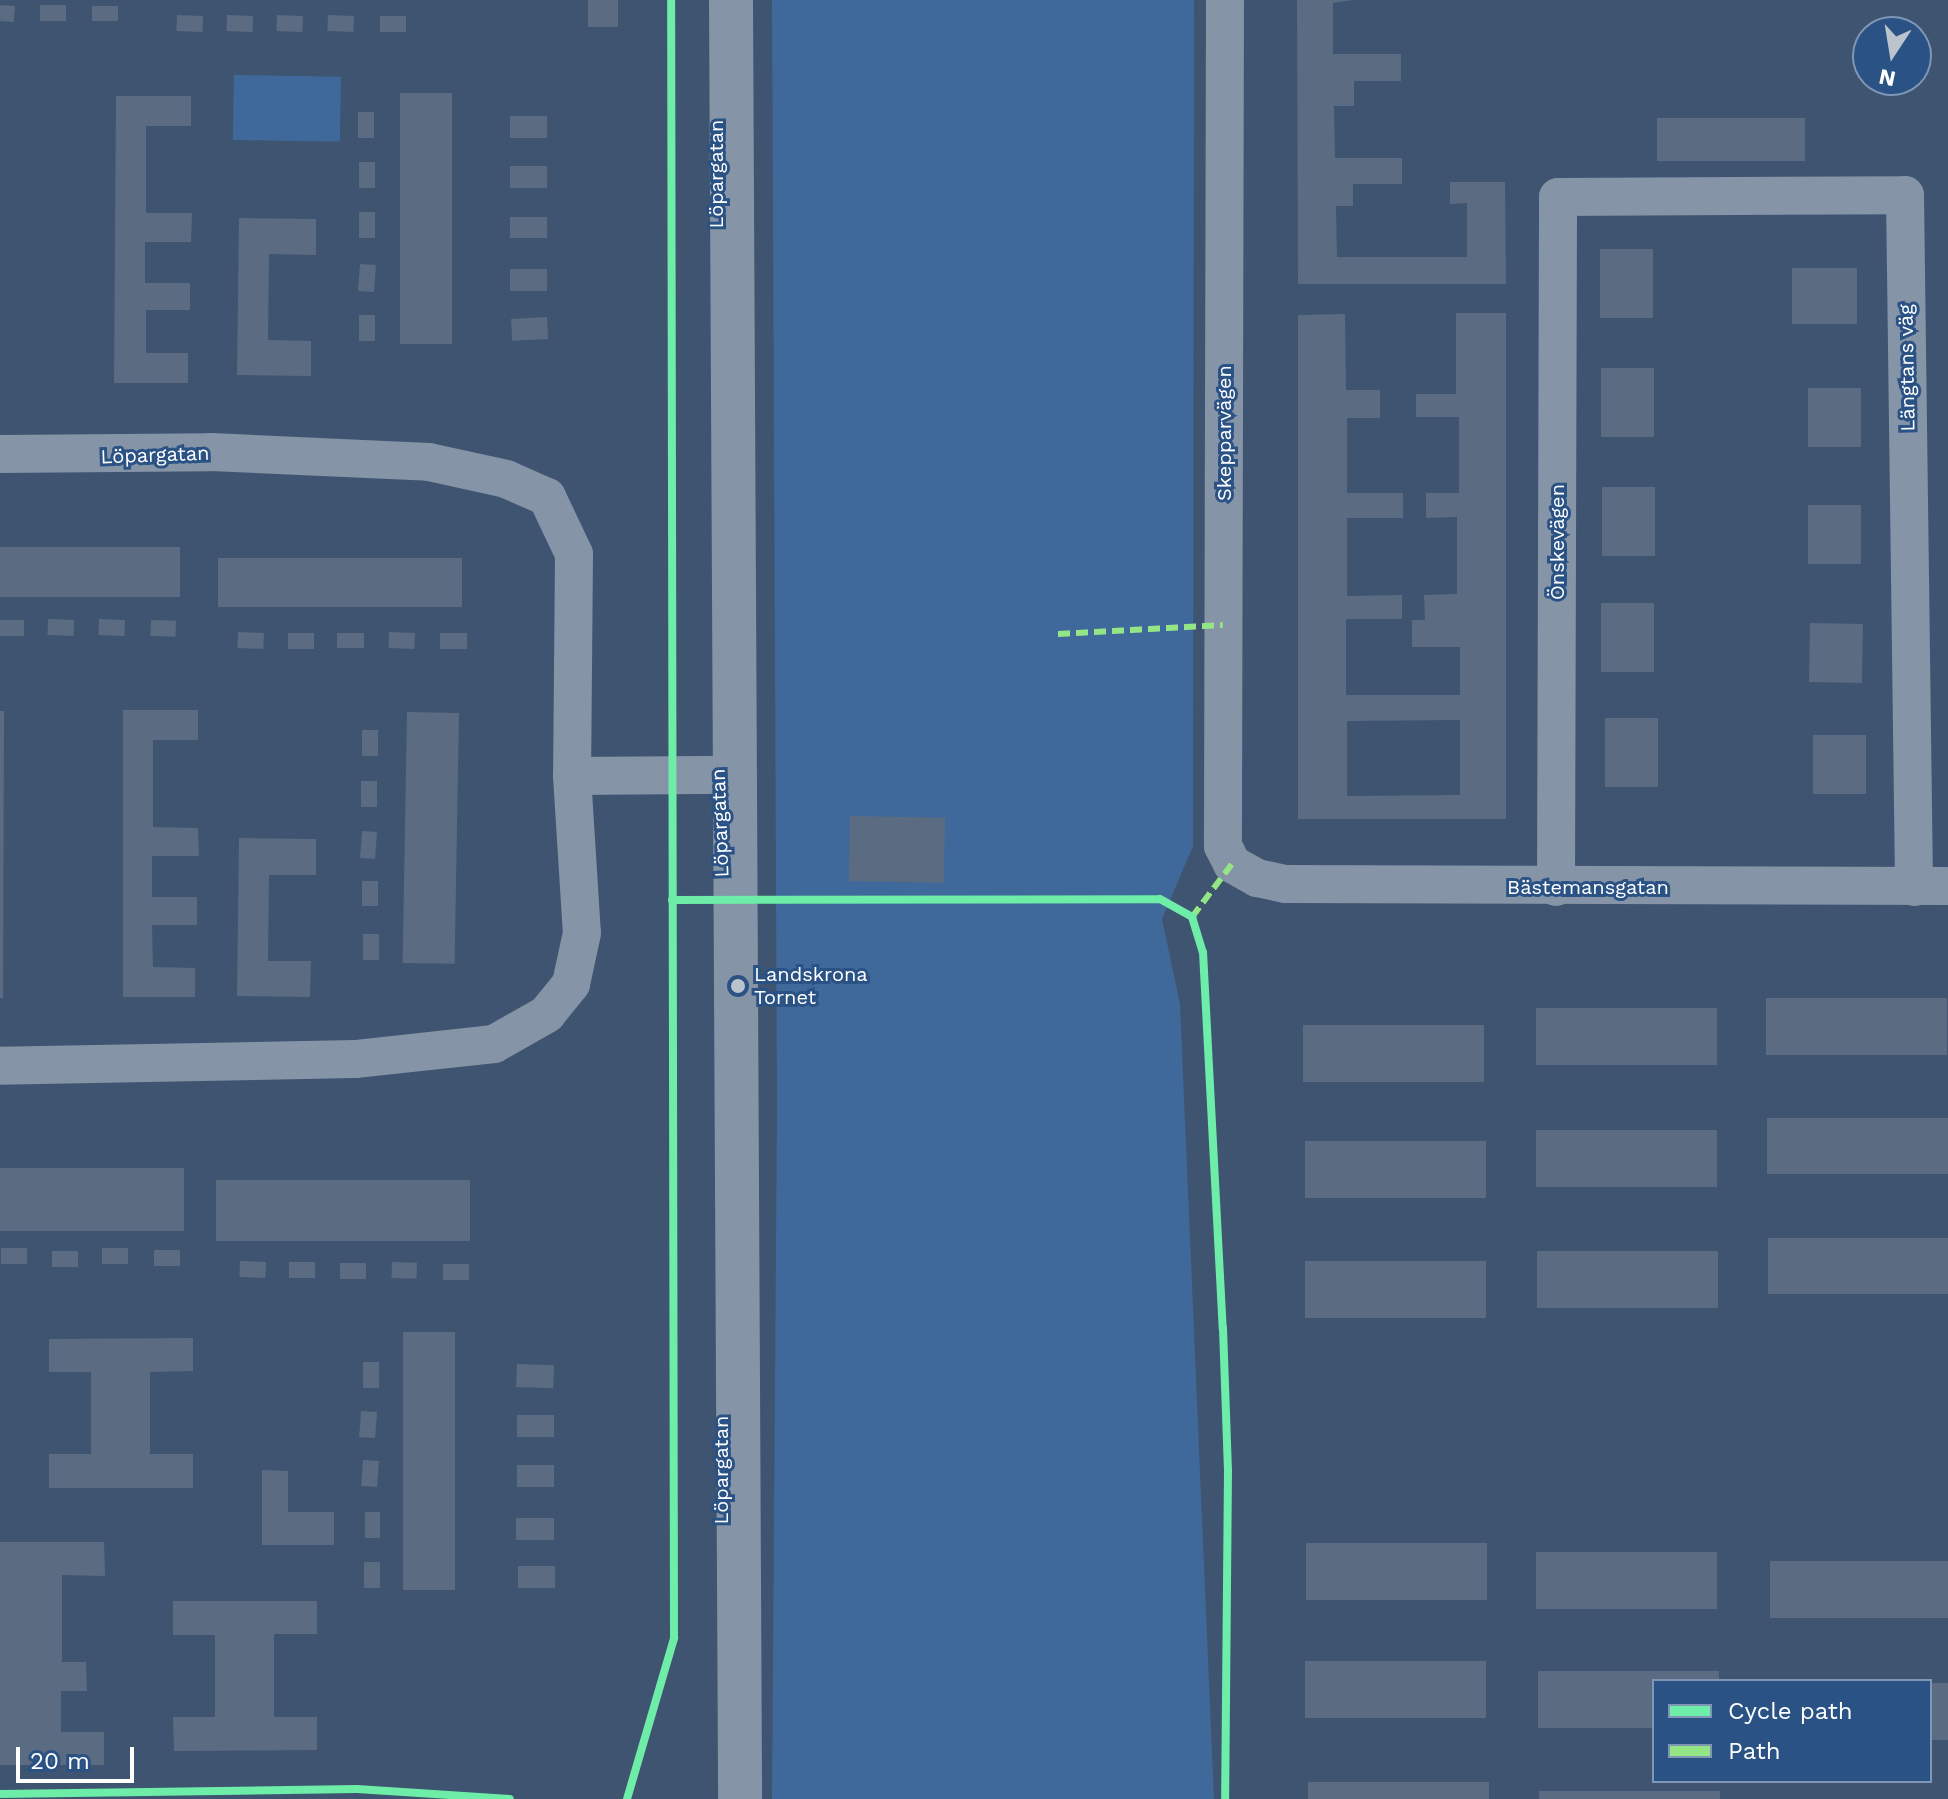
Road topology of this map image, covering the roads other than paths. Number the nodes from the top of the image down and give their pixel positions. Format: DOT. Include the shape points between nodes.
graph roads {
  1 [pos="731,0"];
  2 [pos="1225,0"];
  3 [pos="1558,197"];
  4 [pos="0,454"];
  5 [pos="734,775"];
  6 [pos="572,776"];
  7 [pos="1232,864"];
  8 [pos="1931,886"];
  9 [pos="1556,887"];
  10 [pos="0,1066"];
  11 [pos="739,1794"];
  1 -- 5 [label="street, Löpargatan"];
  2 -- 7 [label="street, Skepparvägen" via="1223,846"];
  3 -- 8 [label="street, Längtans väg" via="1905,195"];
  3 -- 9 [label="street, Önskevägen"];
  4 -- 6 [label="street, Löpargatan" via="211,452 429,462 506,479 547,497 574,554"];
  5 -- 6 [label="street, Löpargatan"];
  5 -- 11 [label="street, Löpargatan"];
  6 -- 10 [label="street, Löpargatan" via="582,933 571,984 547,1014 494,1044 355,1059"];
  7 -- 9 [label="street, Bästemansgatan" via="1257,878 1285,884"];
  8 -- 9 [label="street, Bästemansgatan"];
}
